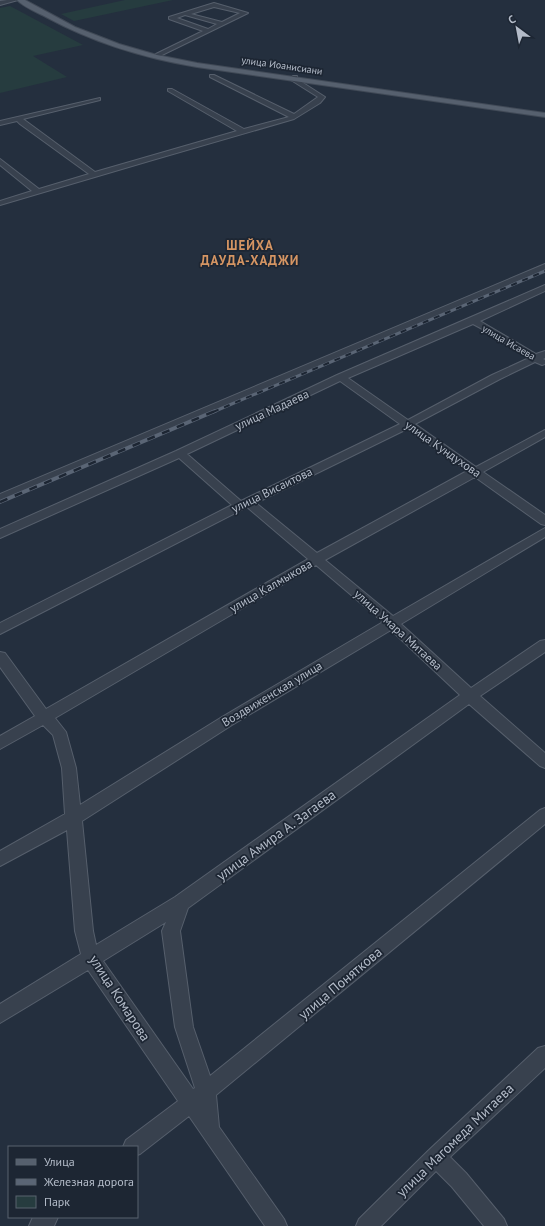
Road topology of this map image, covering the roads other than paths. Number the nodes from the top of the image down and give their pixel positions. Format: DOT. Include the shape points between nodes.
graph roads {
  1 [pos="15,0"];
  2 [pos="20,0"];
  3 [pos="27,0"];
  4 [pos="0,3"];
  5 [pos="198,10"];
  6 [pos="186,14"];
  7 [pos="211,14"];
  8 [pos="225,18"];
  9 [pos="231,20"];
  10 [pos="222,24"];
  11 [pos="209,31"];
  12 [pos="158,55"];
  13 [pos="212,76"];
  14 [pos="294,78"];
  15 [pos="170,90"];
  16 [pos="98,99"];
  17 [pos="545,113"];
  18 [pos="294,117"];
  19 [pos="19,118"];
  20 [pos="0,123"];
  21 [pos="243,132"];
  22 [pos="0,161"];
  23 [pos="95,174"];
  24 [pos="38,192"];
  25 [pos="0,203"];
  26 [pos="545,267"];
  27 [pos="545,288"];
  28 [pos="473,321"];
  29 [pos="542,359"];
  30 [pos="341,378"];
  31 [pos="408,424"];
  32 [pos="545,433"];
  33 [pos="180,453"];
  34 [pos="475,471"];
  35 [pos="0,498"];
  36 [pos="244,504"];
  37 [pos="545,521"];
  38 [pos="545,532"];
  39 [pos="0,534"];
  40 [pos="317,559"];
  41 [pos="391,622"];
  42 [pos="0,629"];
  43 [pos="545,645"];
  44 [pos="0,657"];
  45 [pos="470,696"];
  46 [pos="45,718"];
  47 [pos="0,743"];
  48 [pos="545,762"];
  49 [pos="545,815"];
  50 [pos="73,818"];
  51 [pos="0,859"];
  52 [pos="181,903"];
  53 [pos="91,959"];
  54 [pos="0,1014"];
  55 [pos="545,1055"];
  56 [pos="199,1098"];
  57 [pos="134,1146"];
  58 [pos="436,1157"];
  59 [pos="47,1218"];
  60 [pos="38,1226"];
  61 [pos="277,1226"];
  62 [pos="366,1226"];
  63 [pos="497,1226"];
  1 -- 4 [label="street"];
  2 -- 14 [label="main road" via="81,32 142,54 197,65"];
  3 -- 12 [label="main road, улица Иоанисиани" via="98,36"];
  5 -- 6 [label="street"];
  5 -- 7 [label="street"];
  5 -- 9 [label="street" via="214,5 244,13"];
  6 -- 10 [label="street"];
  6 -- 11 [label="street" via="171,18"];
  8 -- 9 [label="street"];
  9 -- 10 [label="street"];
  10 -- 11 [label="street"];
  11 -- 12 [label="street"];
  12 -- 14 [label="main road, улица Иоанисиани"];
  13 -- 18 [label="street"];
  14 -- 17 [label="main road"];
  14 -- 18 [label="street" via="322,97"];
  15 -- 21 [label="street"];
  16 -- 19 [label="street"];
  18 -- 21 [label="street"];
  19 -- 20 [label="street"];
  19 -- 23 [label="street" via="22,123"];
  21 -- 23 [label="street"];
  22 -- 24 [label="street"];
  23 -- 24 [label="street"];
  24 -- 25 [label="street"];
  26 -- 35 [label="street"];
  27 -- 28 [label="street, улица Мадаева"];
  28 -- 29 [label="street, улица Исаева"];
  28 -- 30 [label="street, улица Мадаева"];
  29 -- 31 [label="street, улица Висаитова" via="496,377"];
  30 -- 31 [label="street, улица Кундухова"];
  30 -- 33 [label="street, улица Мадаева"];
  31 -- 34 [label="street, улица Кундухова"];
  31 -- 36 [label="street, улица Висаитова"];
  32 -- 34 [label="street, улица Калмыкова"];
  33 -- 36 [label="street, улица Умара Митаева"];
  33 -- 39 [label="street, улица Мадаева"];
  34 -- 37 [label="street, улица Кундухова"];
  34 -- 40 [label="street, улица Калмыкова"];
  36 -- 40 [label="street, улица Умара Митаева"];
  36 -- 42 [label="street, улица Висаитова"];
  38 -- 41 [label="street, Воздвиженская улица"];
  40 -- 41 [label="street, улица Умара Митаева"];
  40 -- 46 [label="street, улица Калмыкова"];
  41 -- 45 [label="street, улица Умара Митаева"];
  41 -- 50 [label="street, Воздвиженская улица"];
  43 -- 45 [label="street, улица Амира А. Загаева"];
  44 -- 46 [label="street, улица Комарова"];
  45 -- 48 [label="street, улица Умара Митаева"];
  45 -- 52 [label="street, улица Амира А. Загаева"];
  46 -- 47 [label="street, улица Калмыкова"];
  46 -- 50 [label="street, улица Комарова" via="59,732 70,768"];
  49 -- 56 [label="street, улица Поняткова"];
  50 -- 51 [label="street, Воздвиженская улица"];
  50 -- 53 [label="street, улица Комарова" via="84,931"];
  52 -- 53 [label="street, улица Амира А. Загаева"];
  52 -- 56 [label="street" via="171,931 184,1027"];
  53 -- 54 [label="street, улица Амира А. Загаева"];
  53 -- 56 [label="street, улица Комарова"];
  55 -- 58 [label="street, улица Магомеда Митаева"];
  56 -- 57 [label="street, улица Поняткова"];
  56 -- 61 [label="street" via="210,1130"];
  58 -- 62 [label="street, улица Магомеда Митаева"];
  58 -- 63 [label="street"];
  59 -- 60 [label="street"];
}
